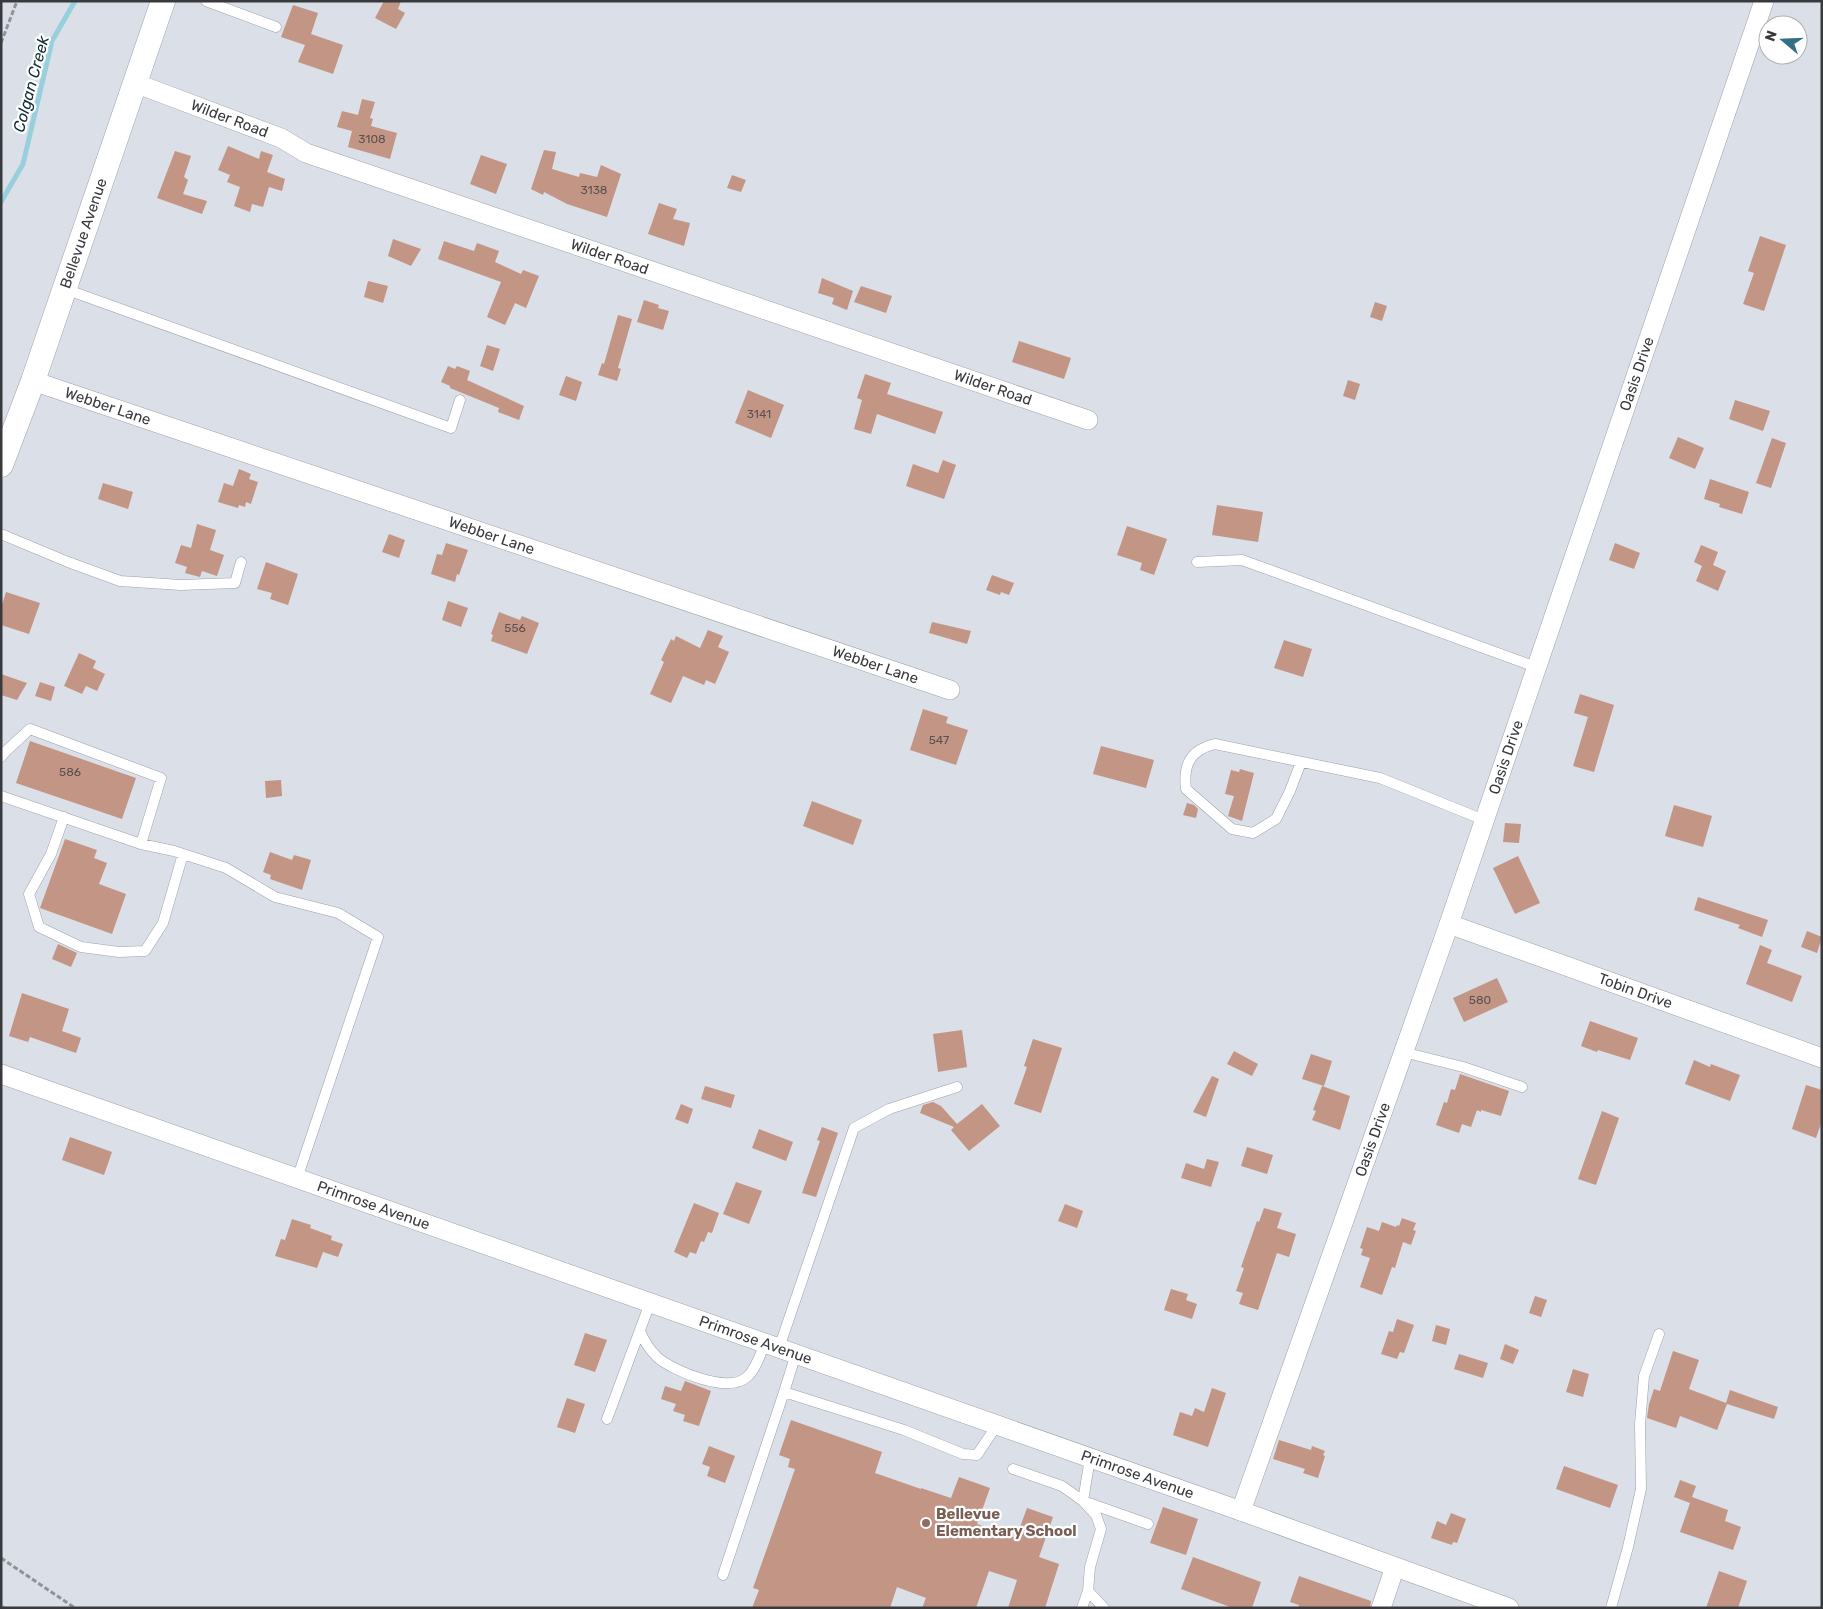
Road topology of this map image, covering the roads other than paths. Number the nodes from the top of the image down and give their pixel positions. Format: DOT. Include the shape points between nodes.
graph roads {
  1 [pos="163,1"];
  2 [pos="206,1"];
  3 [pos="1764,1"];
  4 [pos="276,27"];
  5 [pos="135,84"];
  6 [pos="65,289"];
  7 [pos="33,381"];
  8 [pos="460,400"];
  9 [pos="1088,420"];
  10 [pos="1,464"];
  11 [pos="1,534"];
  12 [pos="241,562"];
  13 [pos="1197,562"];
  14 [pos="1536,667"];
  15 [pos="950,690"];
  16 [pos="1,758"];
  17 [pos="1300,762"];
  18 [pos="1,796"];
  19 [pos="64,818"];
  20 [pos="1484,820"];
  21 [pos="141,844"];
  22 [pos="183,854"];
  23 [pos="1448,924"];
  24 [pos="1403,1052"];
  25 [pos="1822,1058"];
  26 [pos="1,1074"];
  27 [pos="1522,1087"];
  28 [pos="957,1088"];
  29 [pos="298,1179"];
  30 [pos="650,1303"];
  31 [pos="640,1331"];
  32 [pos="1659,1334"];
  33 [pos="780,1348"];
  34 [pos="784,1392"];
  35 [pos="607,1419"];
  36 [pos="997,1425"];
  37 [pos="1090,1458"];
  38 [pos="1013,1469"];
  39 [pos="1083,1501"];
  40 [pos="1241,1511"];
  41 [pos="1148,1524"];
  42 [pos="1395,1567"];
  43 [pos="724,1575"];
  44 [pos="1088,1590"];
  45 [pos="1501,1606"];
  46 [pos="1104,1607"];
  47 [pos="1082,1608"];
  48 [pos="1381,1608"];
  49 [pos="1611,1608"];
  1 -- 5 [label="street, Bellevue Avenue"];
  2 -- 4 [label="lane"];
  3 -- 14 [label="street, Oasis Drive"];
  5 -- 6 [label="street, Bellevue Avenue"];
  5 -- 9 [label="street, Wilder Road" via="281,138 306,153"];
  6 -- 7 [label="street, Bellevue Avenue"];
  6 -- 8 [label="lane" via="451,428"];
  7 -- 10 [label="street, Bellevue Avenue"];
  7 -- 15 [label="street, Webber Lane"];
  11 -- 12 [label="lane" via="120,580 150,584 181,586 235,582"];
  13 -- 14 [label="lane" via="1242,560"];
  14 -- 20 [label="street, Oasis Drive"];
  16 -- 21 [label="lane" via="30,729 161,778"];
  17 -- 17 [label="lane" via="1215,744 1200,748 1189,760 1184,776 1186,789 1232,829 1253,833 1276,819"];
  17 -- 20 [label="lane" via="1380,778"];
  18 -- 19 [label="lane"];
  19 -- 21 [label="lane"];
  19 -- 22 [label="lane" via="51,854 29,894 39,927 81,946 120,952 146,951 163,923"];
  20 -- 23 [label="street, Oasis Drive"];
  21 -- 22 [label="lane"];
  22 -- 29 [label="lane" via="226,868 275,897 338,913 378,937"];
  23 -- 24 [label="street, Oasis Drive"];
  23 -- 25 [label="street, Tobin Drive"];
  24 -- 27 [label="lane" via="1463,1067"];
  24 -- 40 [label="street, Oasis Drive"];
  26 -- 29 [label="street, Primrose Avenue"];
  28 -- 33 [label="lane" via="889,1109 854,1128"];
  29 -- 30 [label="street, Primrose Avenue"];
  30 -- 31 [label="lane"];
  30 -- 33 [label="street, Primrose Avenue"];
  31 -- 33 [label="lane" via="647,1346 659,1358 682,1372 715,1383 733,1384 746,1378 757,1363"];
  31 -- 35 [label="lane"];
  32 -- 49 [label="lane" via="1644,1376 1640,1424 1641,1489"];
  33 -- 34 [label="lane"];
  33 -- 36 [label="street, Primrose Avenue"];
  34 -- 36 [label="lane" via="904,1430 963,1454 977,1455"];
  34 -- 43 [label="lane"];
  36 -- 37 [label="street, Primrose Avenue"];
  37 -- 39 [label="lane"];
  37 -- 40 [label="street, Primrose Avenue"];
  38 -- 39 [label="lane" via="1062,1486"];
  39 -- 41 [label="lane"];
  39 -- 44 [label="lane" via="1096,1515 1101,1529 1090,1568"];
  40 -- 42 [label="street, Primrose Avenue"];
  42 -- 45 [label="street, Primrose Avenue"];
  42 -- 48 [label="street"];
  44 -- 46 [label="lane"];
  44 -- 47 [label="lane"];
}
